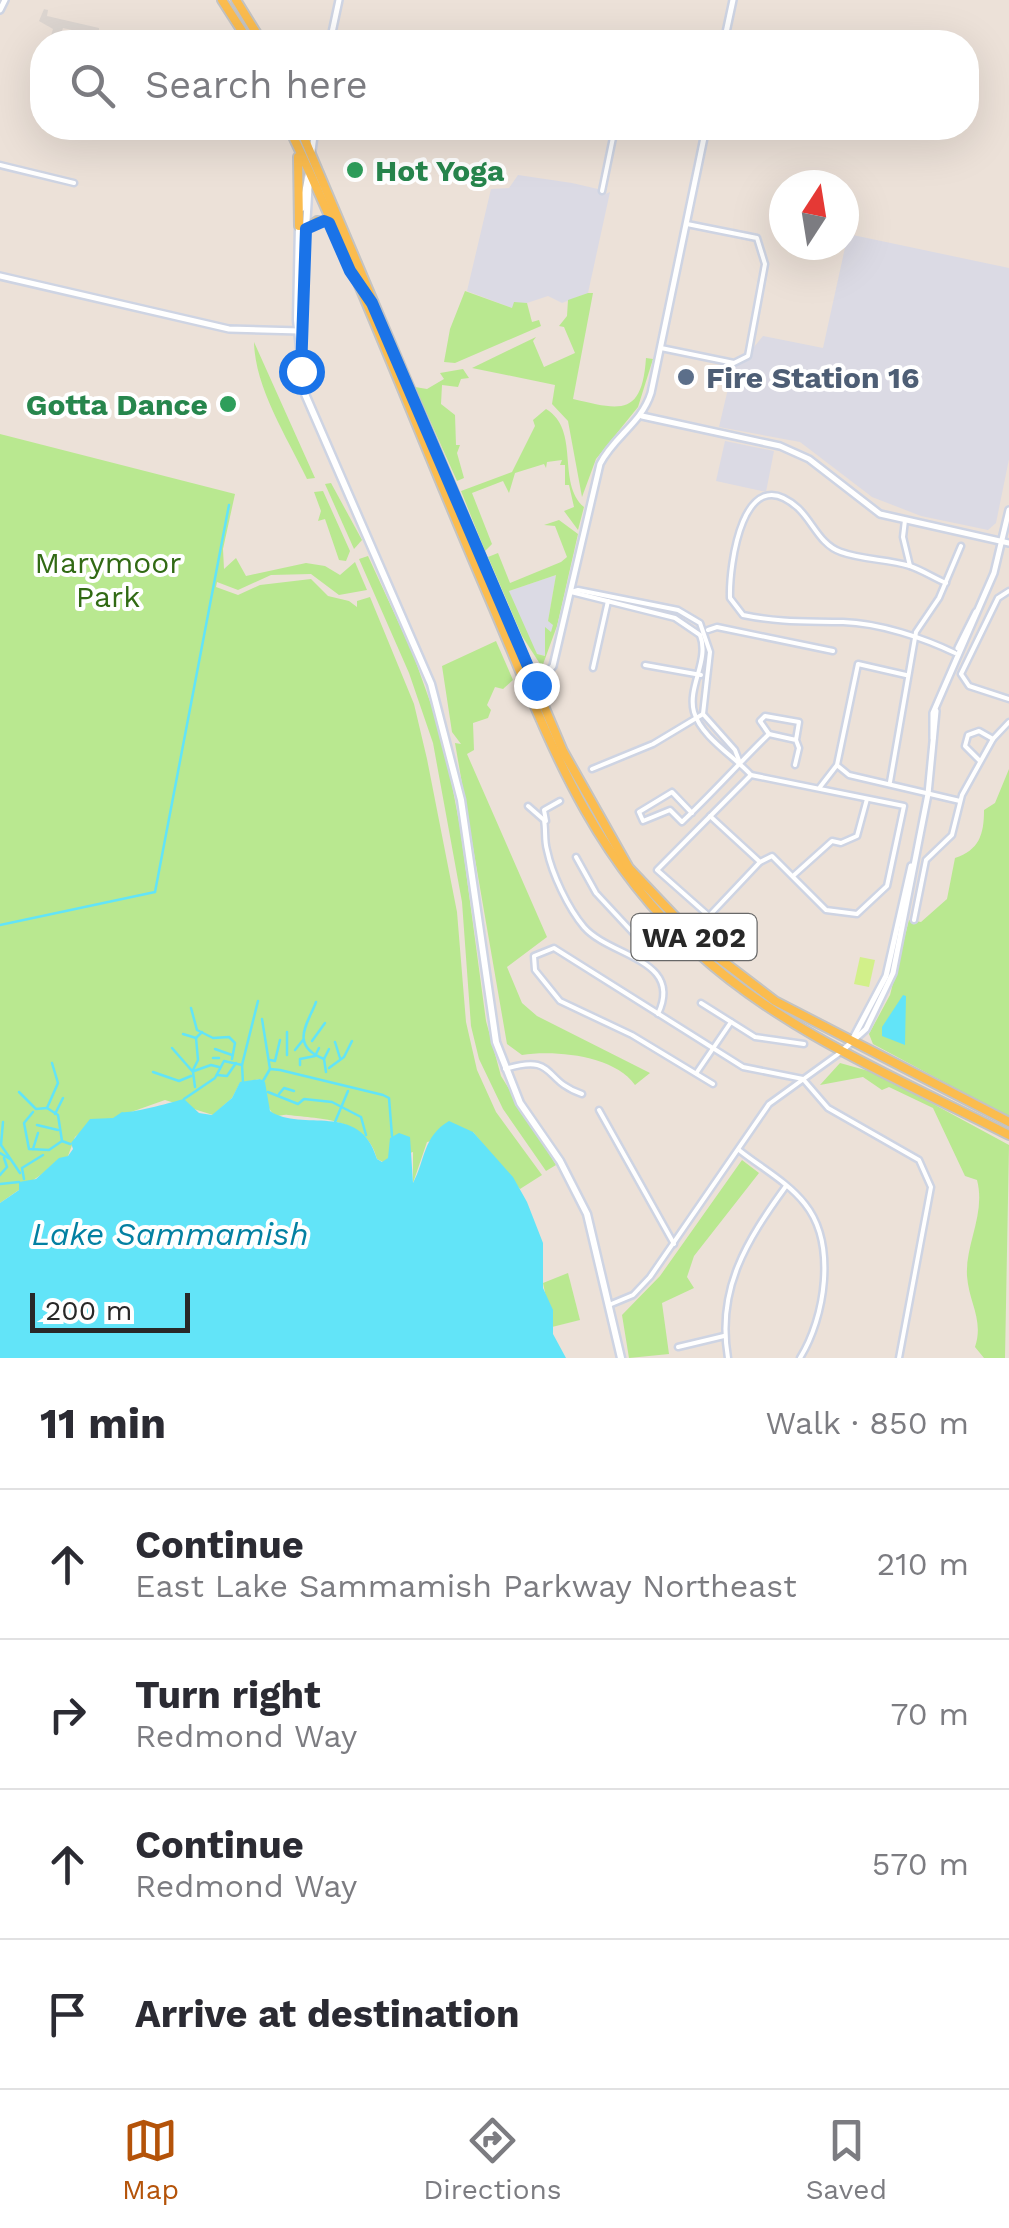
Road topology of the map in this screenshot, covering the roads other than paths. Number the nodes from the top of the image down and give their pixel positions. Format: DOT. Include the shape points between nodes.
graph roads {
  1 [pos="6,0"];
  2 [pos="222,0"];
  3 [pos="236,0"];
  4 [pos="339,0"];
  5 [pos="733,0"];
  6 [pos="0,10"];
  7 [pos="241,30"];
  8 [pos="255,30"];
  9 [pos="333,30"];
  10 [pos="727,30"];
  11 [pos="294,140"];
  12 [pos="305,140"];
  13 [pos="313,140"];
  14 [pos="612,140"];
  15 [pos="704,140"];
  16 [pos="296,144"];
  17 [pos="311,154"];
  18 [pos="0,165"];
  19 [pos="309,172"];
  20 [pos="74,183"];
  21 [pos="602,190"];
  22 [pos="329,223"];
  23 [pos="687,224"];
  24 [pos="302,228"];
  25 [pos="350,271"];
  26 [pos="0,276"];
  27 [pos="372,303"];
  28 [pos="300,331"];
  29 [pos="661,348"];
  30 [pos="642,416"];
  31 [pos="1009,510"];
  32 [pos="905,520"];
  33 [pos="1006,542"];
  34 [pos="960,546"];
  35 [pos="910,566"];
  36 [pos="946,583"];
  37 [pos="571,592"];
  38 [pos="1007,592"];
  39 [pos="608,600"];
  40 [pos="706,631"];
  41 [pos="700,635"];
  42 [pos="914,640"];
  43 [pos="957,650"];
  44 [pos="833,651"];
  45 [pos="645,665"];
  46 [pos="593,668"];
  47 [pos="906,674"];
  48 [pos="698,675"];
  49 [pos="706,676"];
  50 [pos="532,687"];
  51 [pos="1009,699"];
  52 [pos="702,714"];
  53 [pos="696,718"];
  54 [pos="1009,722"];
  55 [pos="769,734"];
  56 [pos="796,740"];
  57 [pos="993,740"];
  58 [pos="981,761"];
  59 [pos="740,762"];
  60 [pos="837,764"];
  61 [pos="795,765"];
  62 [pos="592,769"];
  63 [pos="751,775"];
  64 [pos="890,782"];
  65 [pos="820,789"];
  66 [pos="928,794"];
  67 [pos="868,799"];
  68 [pos="560,800"];
  69 [pos="960,801"];
  70 [pos="528,806"];
  71 [pos="692,813"];
  72 [pos="710,816"];
  73 [pos="546,824"];
  74 [pos="576,857"];
  75 [pos="760,862"];
  76 [pos="793,876"];
  77 [pos="914,920"];
  78 [pos="638,956"];
  79 [pos="701,1003"];
  80 [pos="658,1014"];
  81 [pos="730,1022"];
  82 [pos="804,1044"];
  83 [pos="847,1046"];
  84 [pos="712,1050"];
  85 [pos="505,1069"];
  86 [pos="697,1073"];
  87 [pos="803,1079"];
  88 [pos="713,1084"];
  89 [pos="582,1094"];
  90 [pos="599,1110"];
  91 [pos="1009,1122"];
  92 [pos="1009,1135"];
  93 [pos="739,1150"];
  94 [pos="786,1186"];
  95 [pos="674,1244"];
  96 [pos="609,1305"];
  97 [pos="724,1336"];
  98 [pos="678,1347"];
  99 [pos="621,1358"];
  100 [pos="728,1358"];
  101 [pos="800,1358"];
  102 [pos="899,1358"];
  1 -- 6 [label="street"];
  2 -- 7 [label="main road"];
  3 -- 8 [label="main road"];
  4 -- 9 [label="street"];
  5 -- 10 [label="street"];
  11 -- 16 [label="main road, WA 202"];
  12 -- 17 [label="main road, WA 202"];
  13 -- 17 [label="street"];
  14 -- 21 [label="street"];
  15 -- 23 [label="street"];
  16 -- 19 [label="main road, WA 202"];
  16 -- 24 [label="main road"];
  17 -- 19 [label="main road"];
  17 -- 27 [label="main road, WA 202"];
  18 -- 20 [label="street"];
  19 -- 22 [label="main road, WA 202"];
  19 -- 24 [label="main road"];
  22 -- 24 [label="main road"];
  22 -- 25 [label="main road, WA 202"];
  23 -- 29 [label="street"];
  23 -- 29 [label="street" via="757,238 765,264 748,356 740,364"];
  24 -- 28 [label="main road"];
  25 -- 27 [label="main road"];
  25 -- 50 [label="main road, WA 202"];
  26 -- 28 [label="street" via="229,329"];
  27 -- 50 [label="main road, WA 202"];
  28 -- 85 [label="main road" via="311,410 415,644 451,752"];
  29 -- 30 [label="street"];
  30 -- 32 [label="street" via="796,452 874,510"];
  30 -- 37 [label="street" via="600,464"];
  31 -- 33 [label="street"];
  32 -- 33 [label="street"];
  32 -- 35 [label="street"];
  33 -- 43 [label="street"];
  34 -- 36 [label="street"];
  35 -- 36 [label="street"];
  35 -- 42 [label="street" via="842,552 794,505 758,499 744,513 730,589 735,610 762,619 846,622"];
  36 -- 42 [label="street"];
  37 -- 39 [label="street"];
  37 -- 50 [label="street" via="554,666"];
  38 -- 51 [label="street" via="962,668 962,680"];
  39 -- 40 [label="street" via="686,613"];
  39 -- 41 [label="street" via="676,618"];
  39 -- 46 [label="street"];
  40 -- 41 [label="street"];
  40 -- 44 [label="street" via="717,627"];
  40 -- 49 [label="street"];
  41 -- 48 [label="street"];
  42 -- 43 [label="street"];
  42 -- 47 [label="street"];
  43 -- 66 [label="street" via="936,711"];
  45 -- 48 [label="street"];
  47 -- 60 [label="street" via="858,664"];
  47 -- 64 [label="street"];
  48 -- 49 [label="street"];
  48 -- 53 [label="street"];
  49 -- 52 [label="street"];
  50 -- 83 [label="main road, WA 202" via="629,868 703,946"];
  52 -- 53 [label="street"];
  52 -- 59 [label="street"];
  53 -- 59 [label="street"];
  53 -- 62 [label="street"];
  54 -- 57 [label="street"];
  55 -- 56 [label="street"];
  55 -- 56 [label="street" via="760,726 764,716 799,722"];
  55 -- 59 [label="street"];
  56 -- 61 [label="street"];
  57 -- 58 [label="street"];
  57 -- 58 [label="street" via="979,731 966,738 967,750"];
  58 -- 69 [label="street"];
  59 -- 63 [label="street"];
  59 -- 71 [label="street"];
  60 -- 64 [label="street" via="849,775"];
  60 -- 65 [label="street"];
  63 -- 65 [label="street"];
  63 -- 72 [label="street"];
  64 -- 66 [label="street"];
  65 -- 67 [label="street"];
  66 -- 69 [label="street"];
  66 -- 83 [label="street" via="886,976"];
  67 -- 76 [label="street" via="857,836 832,841"];
  67 -- 76 [label="street" via="904,806 887,886 865,909 826,910"];
  68 -- 73 [label="street" via="544,810"];
  69 -- 77 [label="street" via="952,835 926,860"];
  70 -- 73 [label="street"];
  71 -- 71 [label="street" via="682,822 670,810 643,821 642,806 672,792"];
  72 -- 75 [label="street"];
  72 -- 75 [label="street" via="657,870 709,916"];
  73 -- 78 [label="street" via="550,859 585,928"];
  74 -- 78 [label="street" via="596,892 636,936"];
  75 -- 76 [label="street" via="772,856"];
  78 -- 80 [label="street" via="662,982"];
  79 -- 81 [label="street"];
  80 -- 84 [label="street"];
  80 -- 86 [label="street" via="554,948 540,950 533,961 560,1001"];
  81 -- 82 [label="street" via="764,1040"];
  81 -- 84 [label="street"];
  83 -- 87 [label="street"];
  83 -- 91 [label="main road, WA 202"];
  83 -- 92 [label="main road, WA 202"];
  84 -- 86 [label="street"];
  84 -- 87 [label="street" via="749,1070"];
  85 -- 89 [label="street" via="542,1062"];
  85 -- 96 [label="main road" via="576,1188"];
  86 -- 88 [label="street"];
  87 -- 93 [label="street" via="770,1104"];
  87 -- 102 [label="street" via="828,1108 910,1152 927,1170 931,1187"];
  90 -- 95 [label="street"];
  93 -- 94 [label="street"];
  93 -- 95 [label="street"];
  94 -- 97 [label="street" via="735,1266"];
  94 -- 101 [label="street" via="808,1207 825,1292"];
  95 -- 96 [label="street" via="642,1287"];
  96 -- 99 [label="main road"];
  97 -- 98 [label="street"];
  97 -- 100 [label="street"];
}
